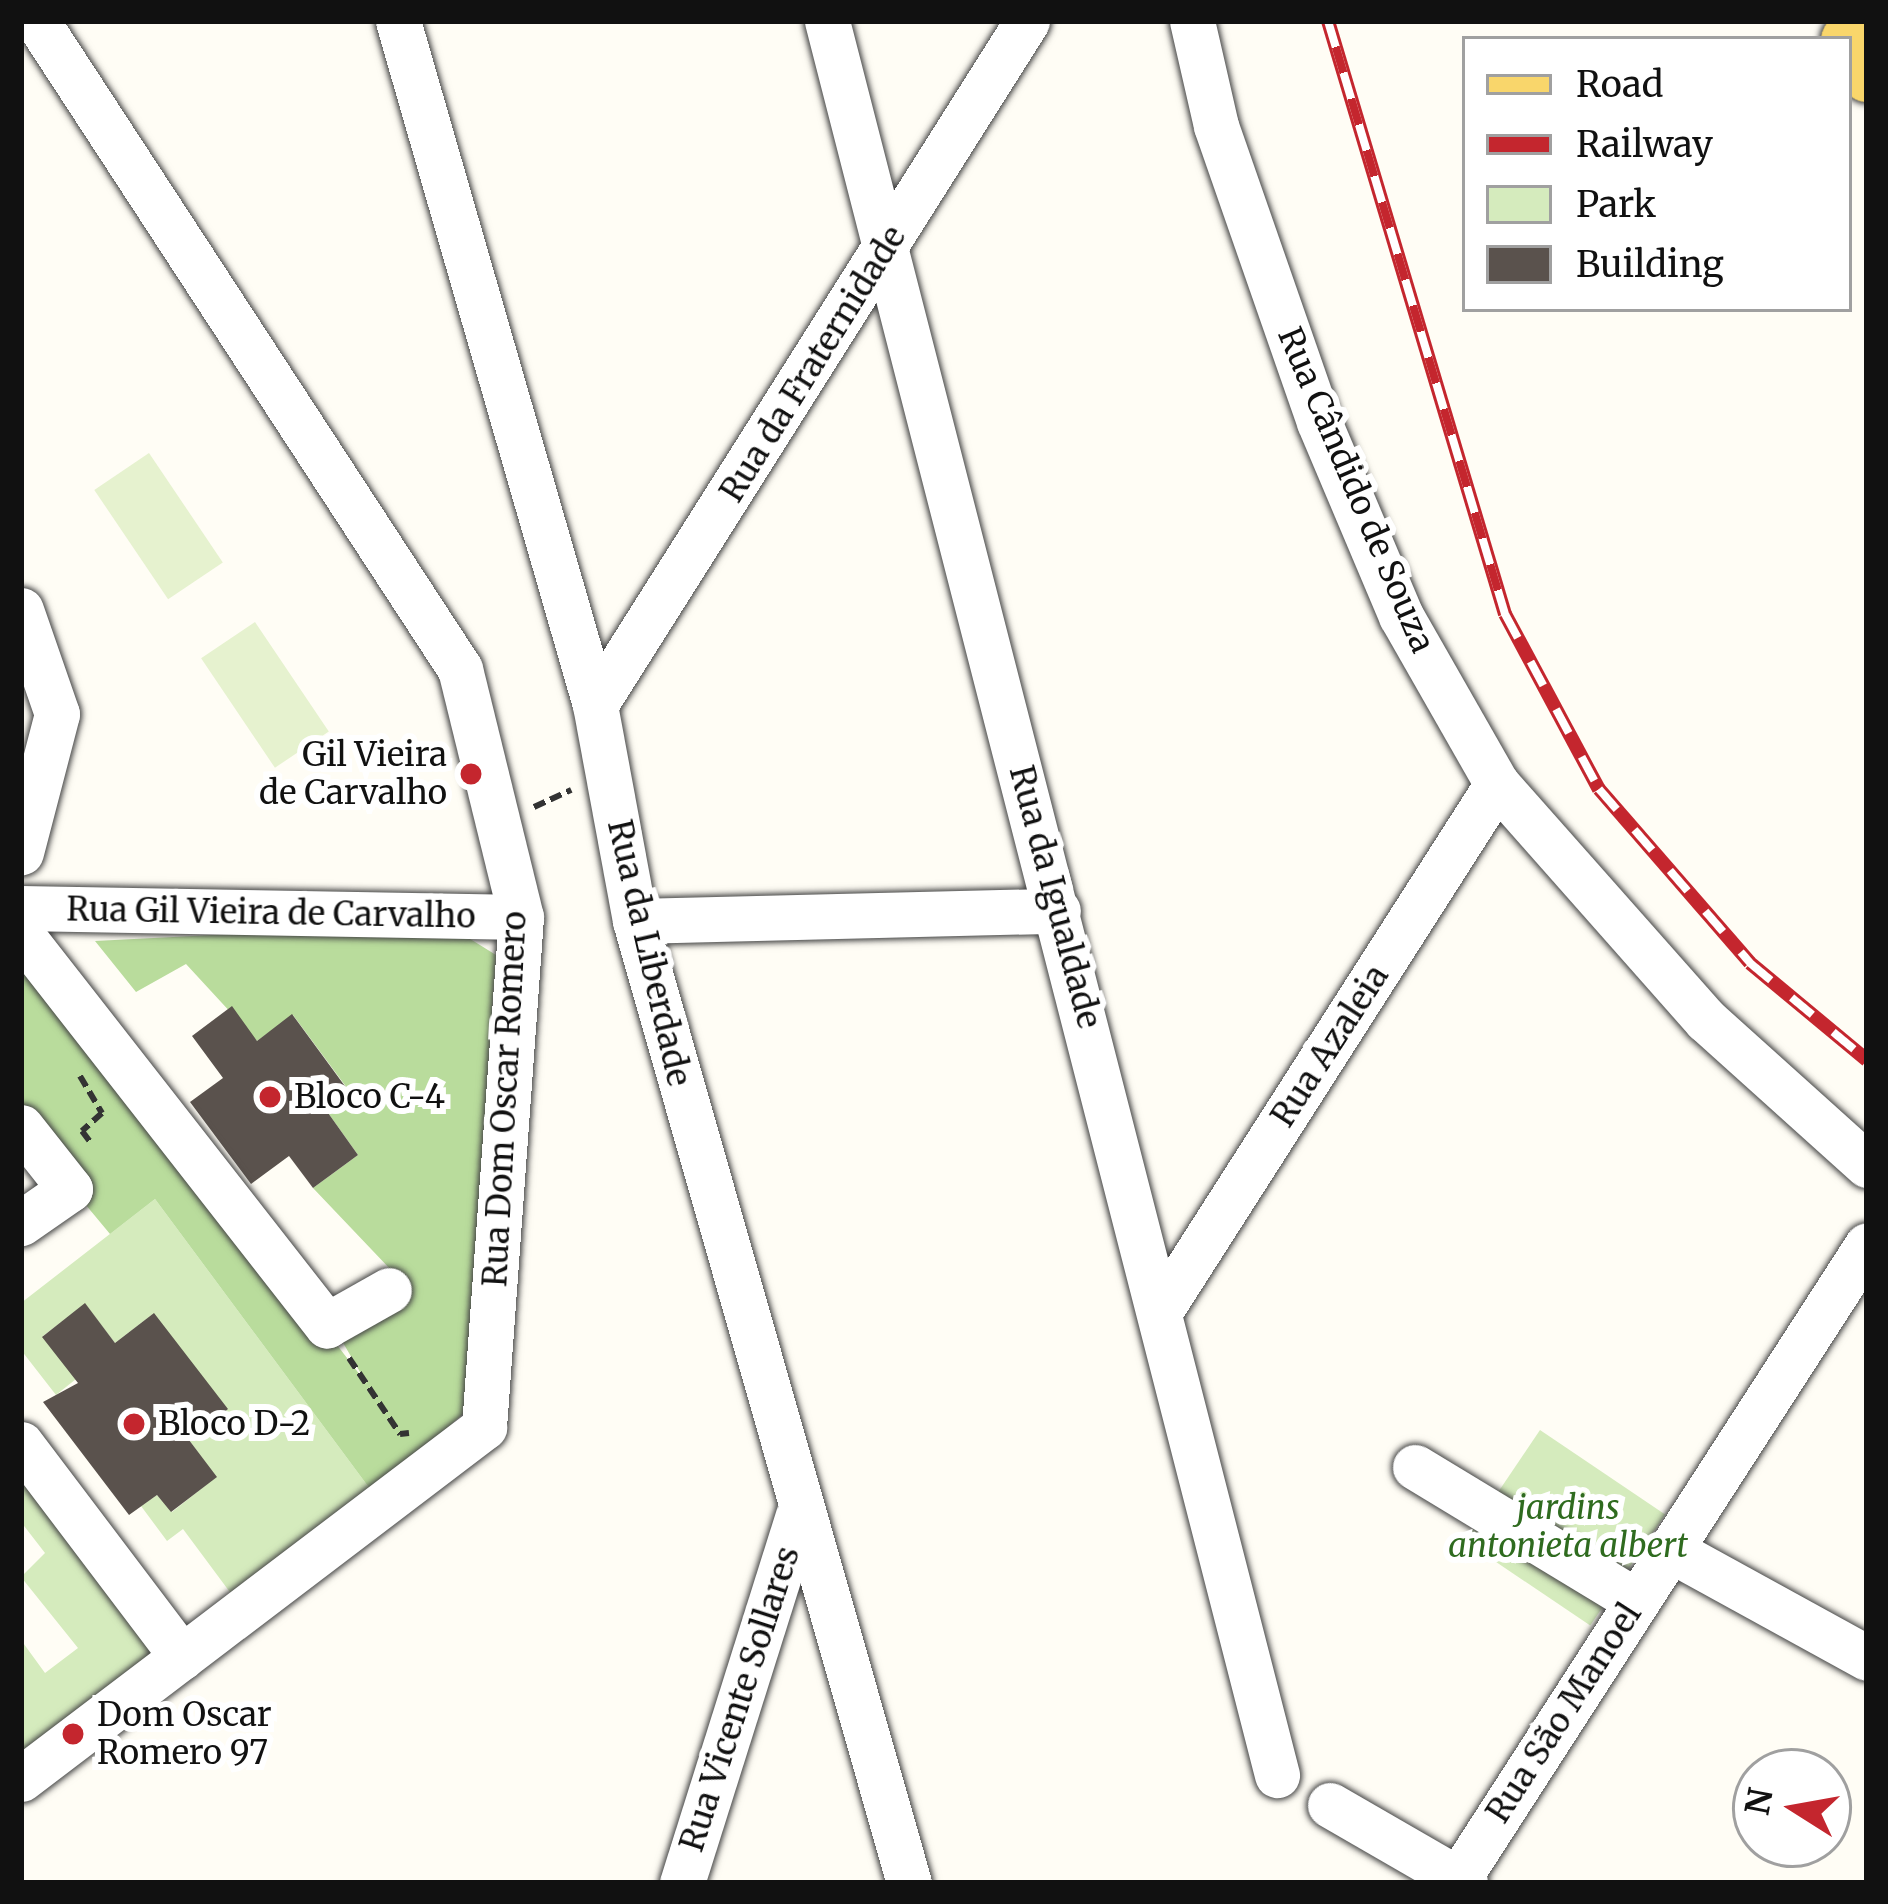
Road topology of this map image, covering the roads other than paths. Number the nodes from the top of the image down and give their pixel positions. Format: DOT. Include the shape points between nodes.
graph roads {
  1 [pos="398,21"];
  2 [pos="827,21"];
  3 [pos="1028,21"];
  4 [pos="1192,21"];
  5 [pos="50,26"];
  6 [pos="1852,45"];
  7 [pos="1867,73"];
  8 [pos="887,248"];
  9 [pos="21,610"];
  10 [pos="596,705"];
  11 [pos="1497,784"];
  12 [pos="32,791"];
  13 [pos="21,852"];
  14 [pos="21,908"];
  15 [pos="1058,911"];
  16 [pos="521,917"];
  17 [pos="634,921"];
  18 [pos="21,934"];
  19 [pos="21,1127"];
  20 [pos="1867,1165"];
  21 [pos="21,1223"];
  22 [pos="1867,1245"];
  23 [pos="389,1291"];
  24 [pos="1162,1308"];
  25 [pos="21,1444"];
  26 [pos="1415,1467"];
  27 [pos="798,1516"];
  28 [pos="1670,1549"];
  29 [pos="1636,1601"];
  30 [pos="182,1657"];
  31 [pos="1867,1658"];
  32 [pos="1277,1775"];
  33 [pos="21,1779"];
  34 [pos="1330,1805"];
  35 [pos="1462,1881"];
  36 [pos="682,1883"];
  37 [pos="909,1883"];
  1 -- 10 [label="street, Rua da Liberdade"];
  2 -- 8 [label="street, Rua da Igualdade"];
  3 -- 8 [label="street, Rua da Fraternidade"];
  4 -- 11 [label="street, Rua Cândido de Souza" via="1216,126 1319,422 1401,616"];
  5 -- 16 [label="street, Rua Dom Oscar Romero" via="460,669"];
  6 -- 7 [label="main road"];
  8 -- 10 [label="street, Rua da Fraternidade"];
  8 -- 15 [label="street, Rua da Igualdade"];
  9 -- 12 [label="street" via="57,714"];
  10 -- 17 [label="street, Rua da Liberdade"];
  11 -- 20 [label="street, Rua Cândido de Souza" via="1706,1020"];
  11 -- 24 [label="street, Rua Azaleia"];
  12 -- 13 [label="street"];
  14 -- 16 [label="street, Rua Gil Vieira de Carvalho"];
  15 -- 17 [label="street"];
  15 -- 24 [label="street, Rua da Igualdade"];
  16 -- 30 [label="street, Rua Dom Oscar Romero" via="484,1427"];
  17 -- 27 [label="street, Rua da Liberdade"];
  18 -- 23 [label="street, Rua Gil Vieira de Carvalho" via="327,1325"];
  19 -- 21 [label="street" via="70,1189"];
  22 -- 28 [label="street, Rua São Manoel"];
  24 -- 32 [label="street, Rua da Igualdade"];
  25 -- 30 [label="street"];
  26 -- 29 [label="street"];
  27 -- 36 [label="street, Rua Vicente Sollares"];
  27 -- 37 [label="street, Rua da Liberdade"];
  28 -- 29 [label="street, Rua São Manoel"];
  28 -- 31 [label="street"];
  29 -- 35 [label="street, Rua São Manoel"];
  30 -- 33 [label="street, Rua Dom Oscar Romero"];
  34 -- 35 [label="street"];
}
